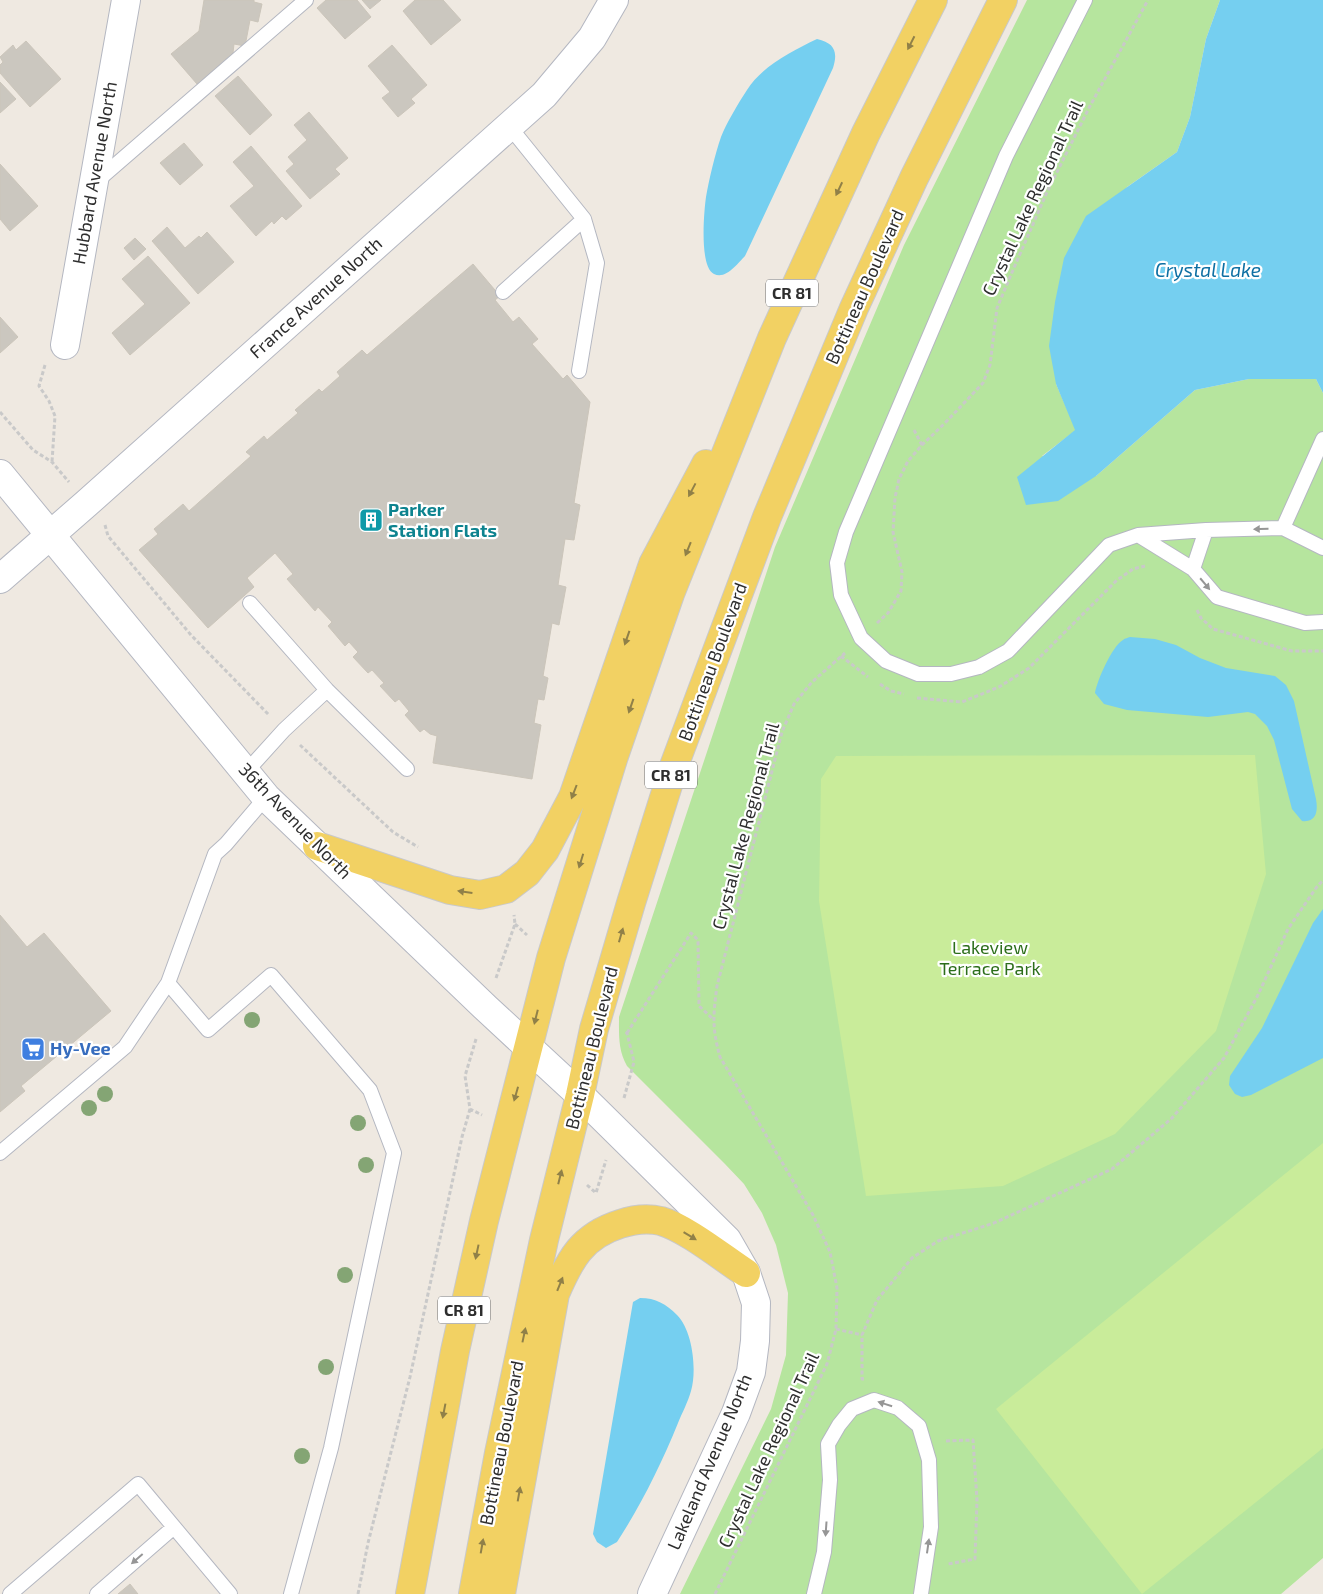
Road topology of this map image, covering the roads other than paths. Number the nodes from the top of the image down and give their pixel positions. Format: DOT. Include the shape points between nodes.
graph roads {
  1 [pos="126,0"];
  2 [pos="306,0"];
  3 [pos="614,0"];
  4 [pos="933,0"];
  5 [pos="1003,0"];
  6 [pos="1085,0"];
  7 [pos="509,126"];
  8 [pos="92,185"];
  9 [pos="584,219"];
  10 [pos="503,292"];
  11 [pos="772,338"];
  12 [pos="65,345"];
  13 [pos="579,371"];
  14 [pos="1323,438"];
  15 [pos="0,474"];
  16 [pos="1283,528"];
  17 [pos="1206,530"];
  18 [pos="50,534"];
  19 [pos="1138,535"];
  20 [pos="1323,548"];
  21 [pos="1193,569"];
  22 [pos="0,580"];
  23 [pos="250,603"];
  24 [pos="1323,622"];
  25 [pos="327,690"];
  26 [pos="407,769"];
  27 [pos="246,772"];
  28 [pos="266,797"];
  29 [pos="317,846"];
  30 [pos="168,983"];
  31 [pos="529,1047"];
  32 [pos="580,1095"];
  33 [pos="0,1154"];
  34 [pos="746,1273"];
  35 [pos="174,1528"];
  36 [pos="10,1594"];
  37 [pos="97,1594"];
  38 [pos="230,1594"];
  39 [pos="291,1594"];
  40 [pos="410,1594"];
  41 [pos="473,1594"];
  42 [pos="501,1594"];
  43 [pos="652,1594"];
  44 [pos="814,1594"];
  45 [pos="921,1594"];
  1 -- 8 [label="street, Hubbard Avenue North"];
  2 -- 8 [label="lane"];
  3 -- 7 [label="street, France Avenue North" via="592,38 544,95"];
  4 -- 11 [label="main road, CR 81, one-way" via="866,133"];
  32 -- 5 [label="main road, Bottineau Boulevard / CR 81, one-way" via="594,1029 674,766 768,517 854,308 914,178"];
  6 -- 19 [label="lane" via="1006,156 846,532 838,563 841,595 861,638 886,661 918,674 950,674 979,667 1008,651 1110,545"];
  7 -- 9 [label="lane"];
  7 -- 18 [label="street, France Avenue North"];
  8 -- 12 [label="street, Hubbard Avenue North"];
  9 -- 10 [label="lane"];
  9 -- 13 [label="lane" via="597,263"];
  11 -- 29 [label="main road, one-way" via="653,564 573,797 546,850 527,872 506,889 480,895 450,890"];
  11 -- 31 [label="main road, CR 81, one-way" via="670,594 614,756 551,958"];
  14 -- 16 [label="lane"];
  15 -- 18 [label="street, 36th Avenue North"];
  16 -- 17 [label="lane, one-way"];
  16 -- 20 [label="lane"];
  17 -- 19 [label="lane"];
  17 -- 21 [label="lane"];
  18 -- 22 [label="street, France Avenue North"];
  18 -- 27 [label="street, 36th Avenue North"];
  19 -- 21 [label="lane"];
  21 -- 24 [label="lane, one-way" via="1217,597 1305,622"];
  23 -- 25 [label="lane"];
  25 -- 26 [label="lane"];
  25 -- 27 [label="lane"];
  27 -- 28 [label="street, 36th Avenue North"];
  28 -- 29 [label="street, 36th Avenue North"];
  28 -- 30 [label="lane" via="216,854"];
  29 -- 31 [label="street, 36th Avenue North"];
  30 -- 33 [label="lane" via="125,1047"];
  30 -- 39 [label="lane" via="208,1030 271,975 370,1090 394,1153 331,1448"];
  31 -- 32 [label="street, 36th Avenue North"];
  31 -- 40 [label="main road, CR 81, one-way" via="506,1128 472,1276"];
  32 -- 34 [label="street, Lakeland Avenue North" via="727,1240"];
  41 -- 32 [label="main road, Bottineau Boulevard / CR 81, one-way" via="544,1240"];
  42 -- 34 [label="main road, one-way" via="555,1294 566,1268 580,1248 603,1230 632,1220 661,1221 689,1234"];
  34 -- 43 [label="street, Lakeland Avenue North" via="756,1303 756,1341 751,1372 736,1413"];
  35 -- 36 [label="lane" via="138,1484"];
  35 -- 37 [label="lane, one-way"];
  35 -- 38 [label="lane"];
  45 -- 44 [label="lane, one-way" via="931,1527 929,1460 919,1426 898,1408 874,1400 852,1409 828,1444 830,1480 824,1552"];
}
